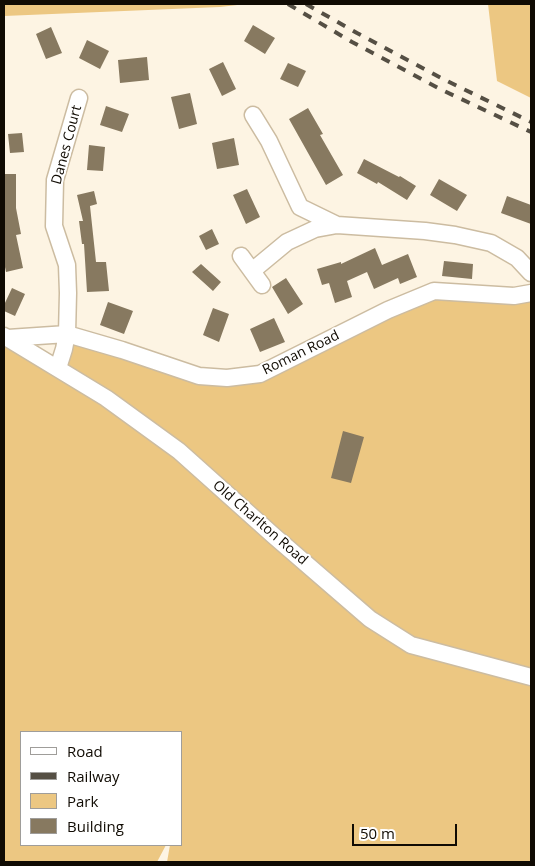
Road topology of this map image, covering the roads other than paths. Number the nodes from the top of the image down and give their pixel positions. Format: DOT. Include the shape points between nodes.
graph roads {
  1 [pos="79,98"];
  2 [pos="253,115"];
  3 [pos="300,207"];
  4 [pos="337,224"];
  5 [pos="287,242"];
  6 [pos="241,256"];
  7 [pos="531,273"];
  8 [pos="531,293"];
  9 [pos="67,334"];
  10 [pos="6,337"];
  11 [pos="58,368"];
  12 [pos="531,676"];
  1 -- 9 [label="street, Danes Court" via="55,180 54,226 67,265"];
  2 -- 3 [label="street"];
  3 -- 4 [label="street"];
  3 -- 5 [label="street" via="298,226"];
  4 -- 5 [label="street" via="315,228"];
  4 -- 7 [label="street" via="425,231 491,243 518,258"];
  5 -- 6 [label="street" via="257,278"];
  8 -- 9 [label="street, Roman Road" via="514,296 434,291 388,310 260,374 227,378 199,376"];
  9 -- 10 [label="street, Roman Road"];
  9 -- 11 [label="street, Danes Court"];
  10 -- 11 [label="street, Old Charlton Road"];
  11 -- 12 [label="street, Old Charlton Road" via="179,451 370,619 411,645"];
}
